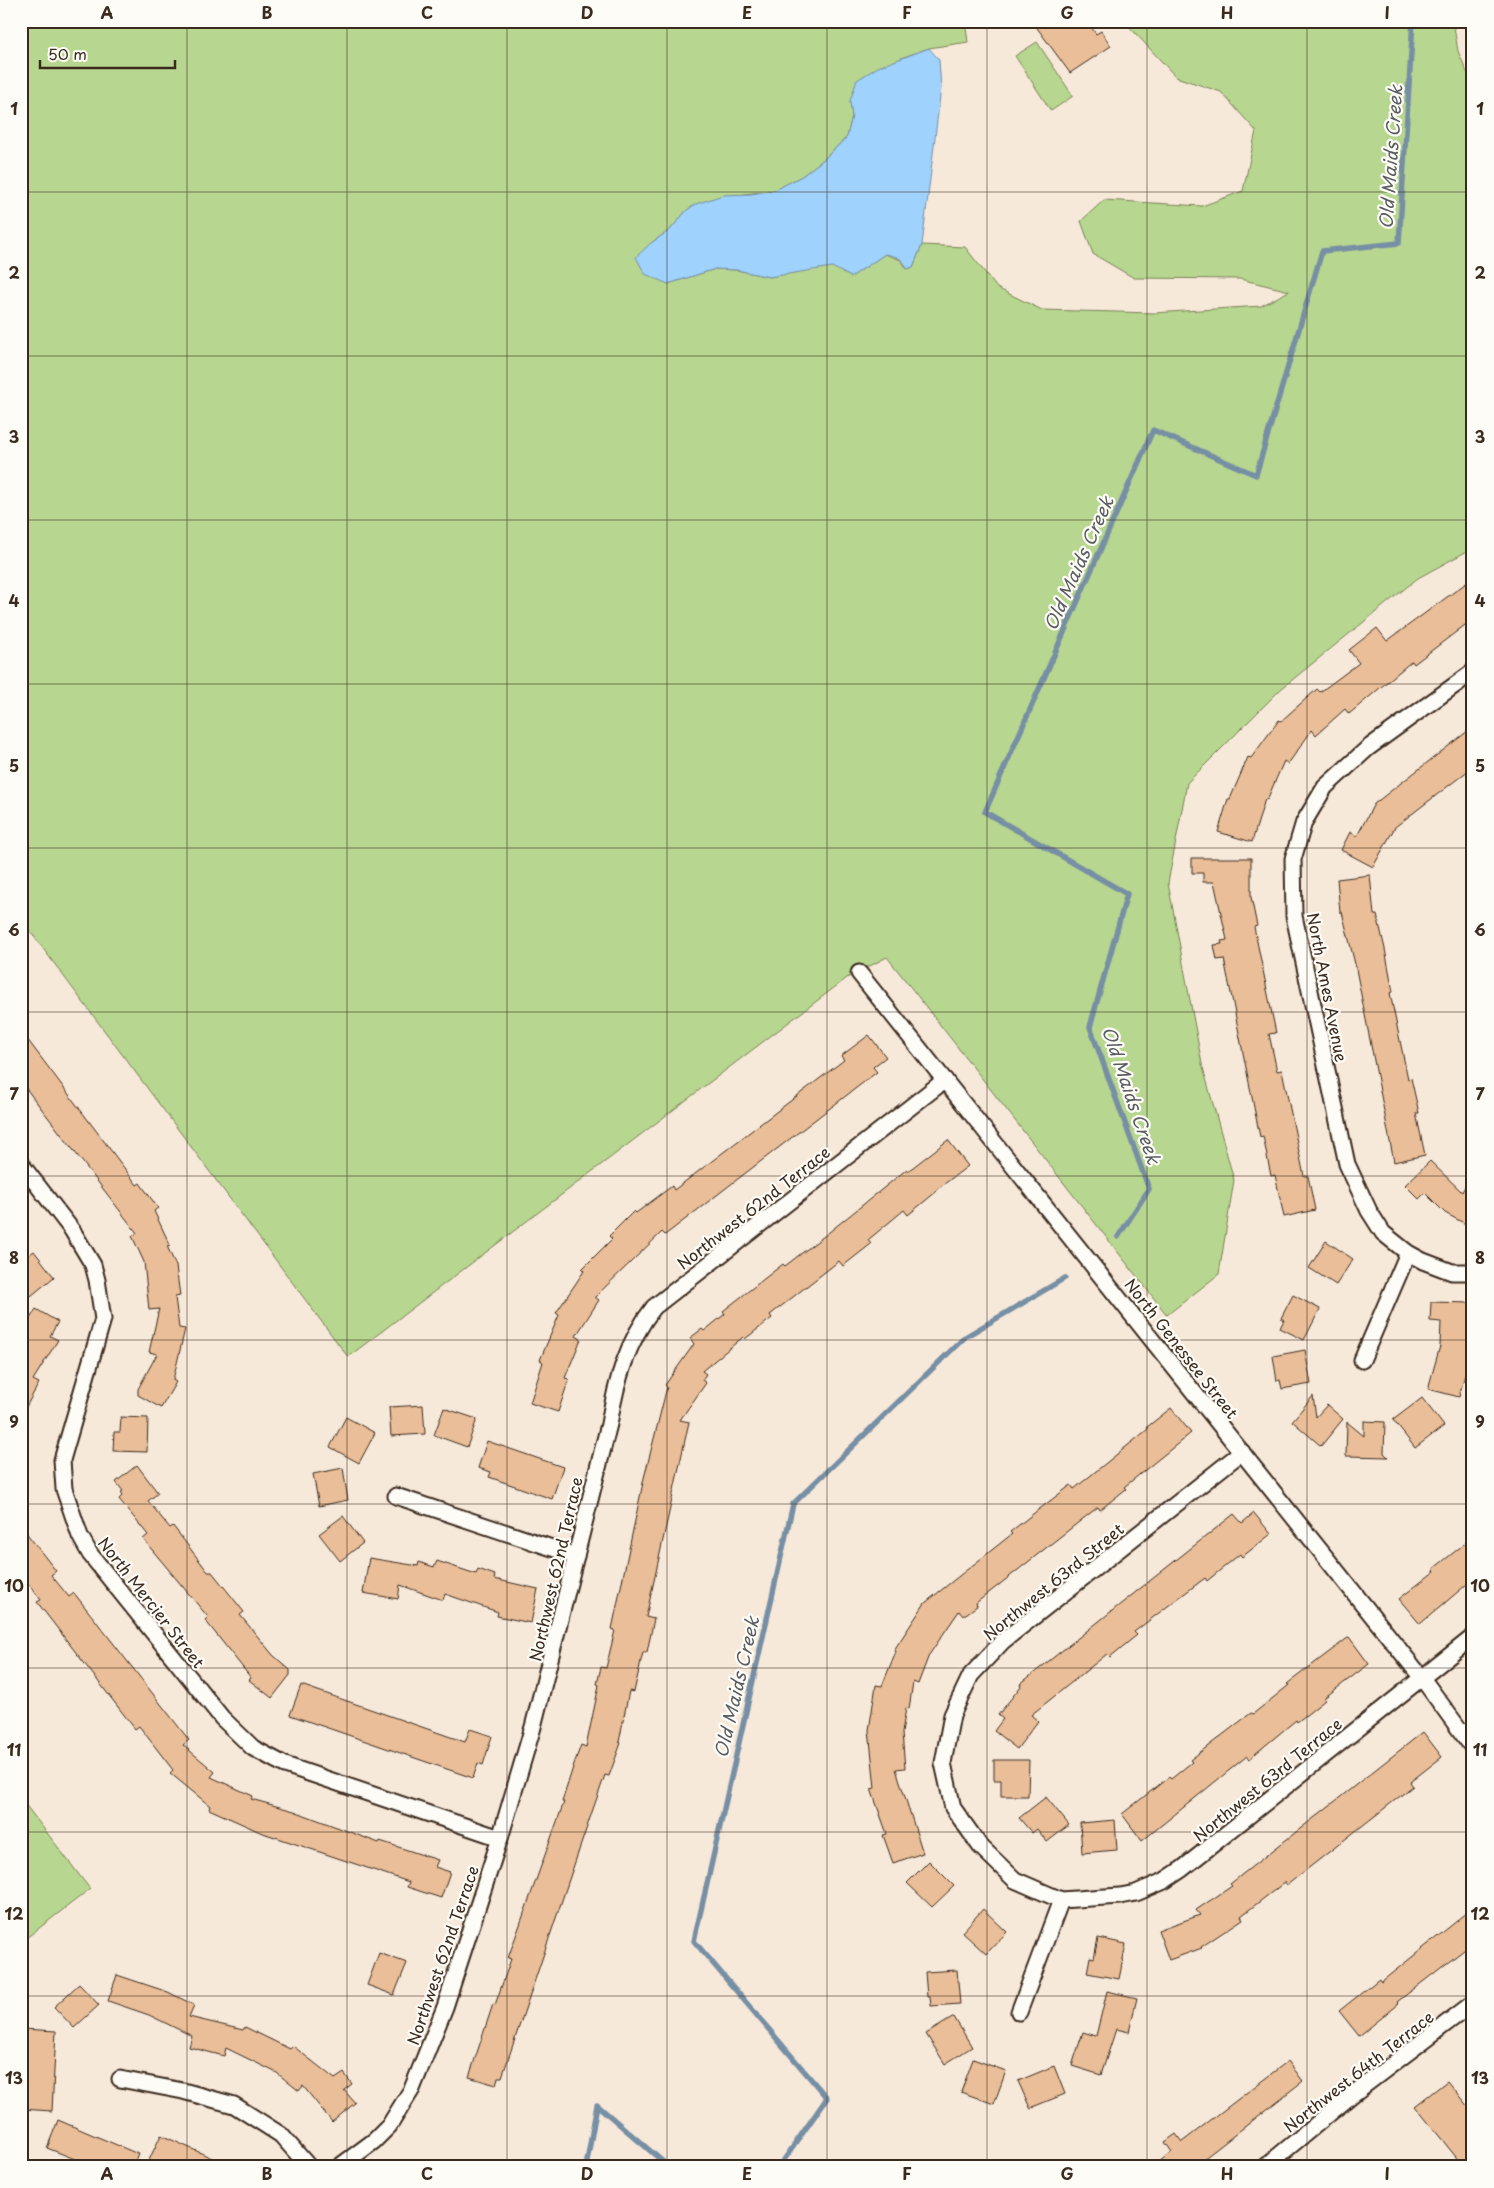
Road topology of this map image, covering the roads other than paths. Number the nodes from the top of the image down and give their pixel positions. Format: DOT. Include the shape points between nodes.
graph roads {
  1 [pos="1473,672"];
  2 [pos="859,973"];
  3 [pos="945,1080"];
  4 [pos="21,1164"];
  5 [pos="1408,1253"];
  6 [pos="1473,1272"];
  7 [pos="1362,1360"];
  8 [pos="1242,1452"];
  9 [pos="396,1496"];
  10 [pos="576,1556"];
  11 [pos="1473,1637"];
  12 [pos="1422,1678"];
  13 [pos="1473,1748"];
  14 [pos="500,1838"];
  15 [pos="1061,1900"];
  16 [pos="1473,2003"];
  17 [pos="1019,2012"];
  18 [pos="120,2079"];
  19 [pos="309,2167"];
  20 [pos="339,2167"];
  21 [pos="1265,2167"];
  1 -- 5 [label="street, North Ames Avenue" via="1368,748 1325,787 1304,822 1293,860 1294,916 1346,1164 1383,1233"];
  2 -- 3 [label="street, North Genessee Street"];
  3 -- 8 [label="street, North Genessee Street"];
  3 -- 10 [label="street, Northwest 62nd Terrace" via="654,1307 632,1340 622,1367"];
  4 -- 14 [label="street, North Mercier Street" via="72,1230 93,1265 97,1280 103,1319 62,1460 64,1489 80,1536 90,1554 217,1712 253,1748 285,1766"];
  5 -- 6 [label="street" via="1452,1272"];
  5 -- 7 [label="street"];
  8 -- 12 [label="street, North Genessee Street"];
  8 -- 15 [label="street, Northwest 63rd Street" via="1003,1641 971,1675 952,1715 943,1763 953,1808 980,1846 1015,1880"];
  9 -- 10 [label="street"];
  10 -- 14 [label="street, Northwest 62nd Terrace" via="546,1680"];
  11 -- 12 [label="street, Northwest 63rd Terrace"];
  12 -- 13 [label="street, North Genessee Street"];
  12 -- 15 [label="street, Northwest 63rd Terrace" via="1182,1870 1136,1893"];
  14 -- 20 [label="street, Northwest 62nd Terrace" via="445,2007 412,2089 389,2126"];
  15 -- 17 [label="street"];
  16 -- 21 [label="street, Northwest 64th Terrace" via="1353,2094"];
  18 -- 19 [label="street" via="234,2105 281,2134"];
}
